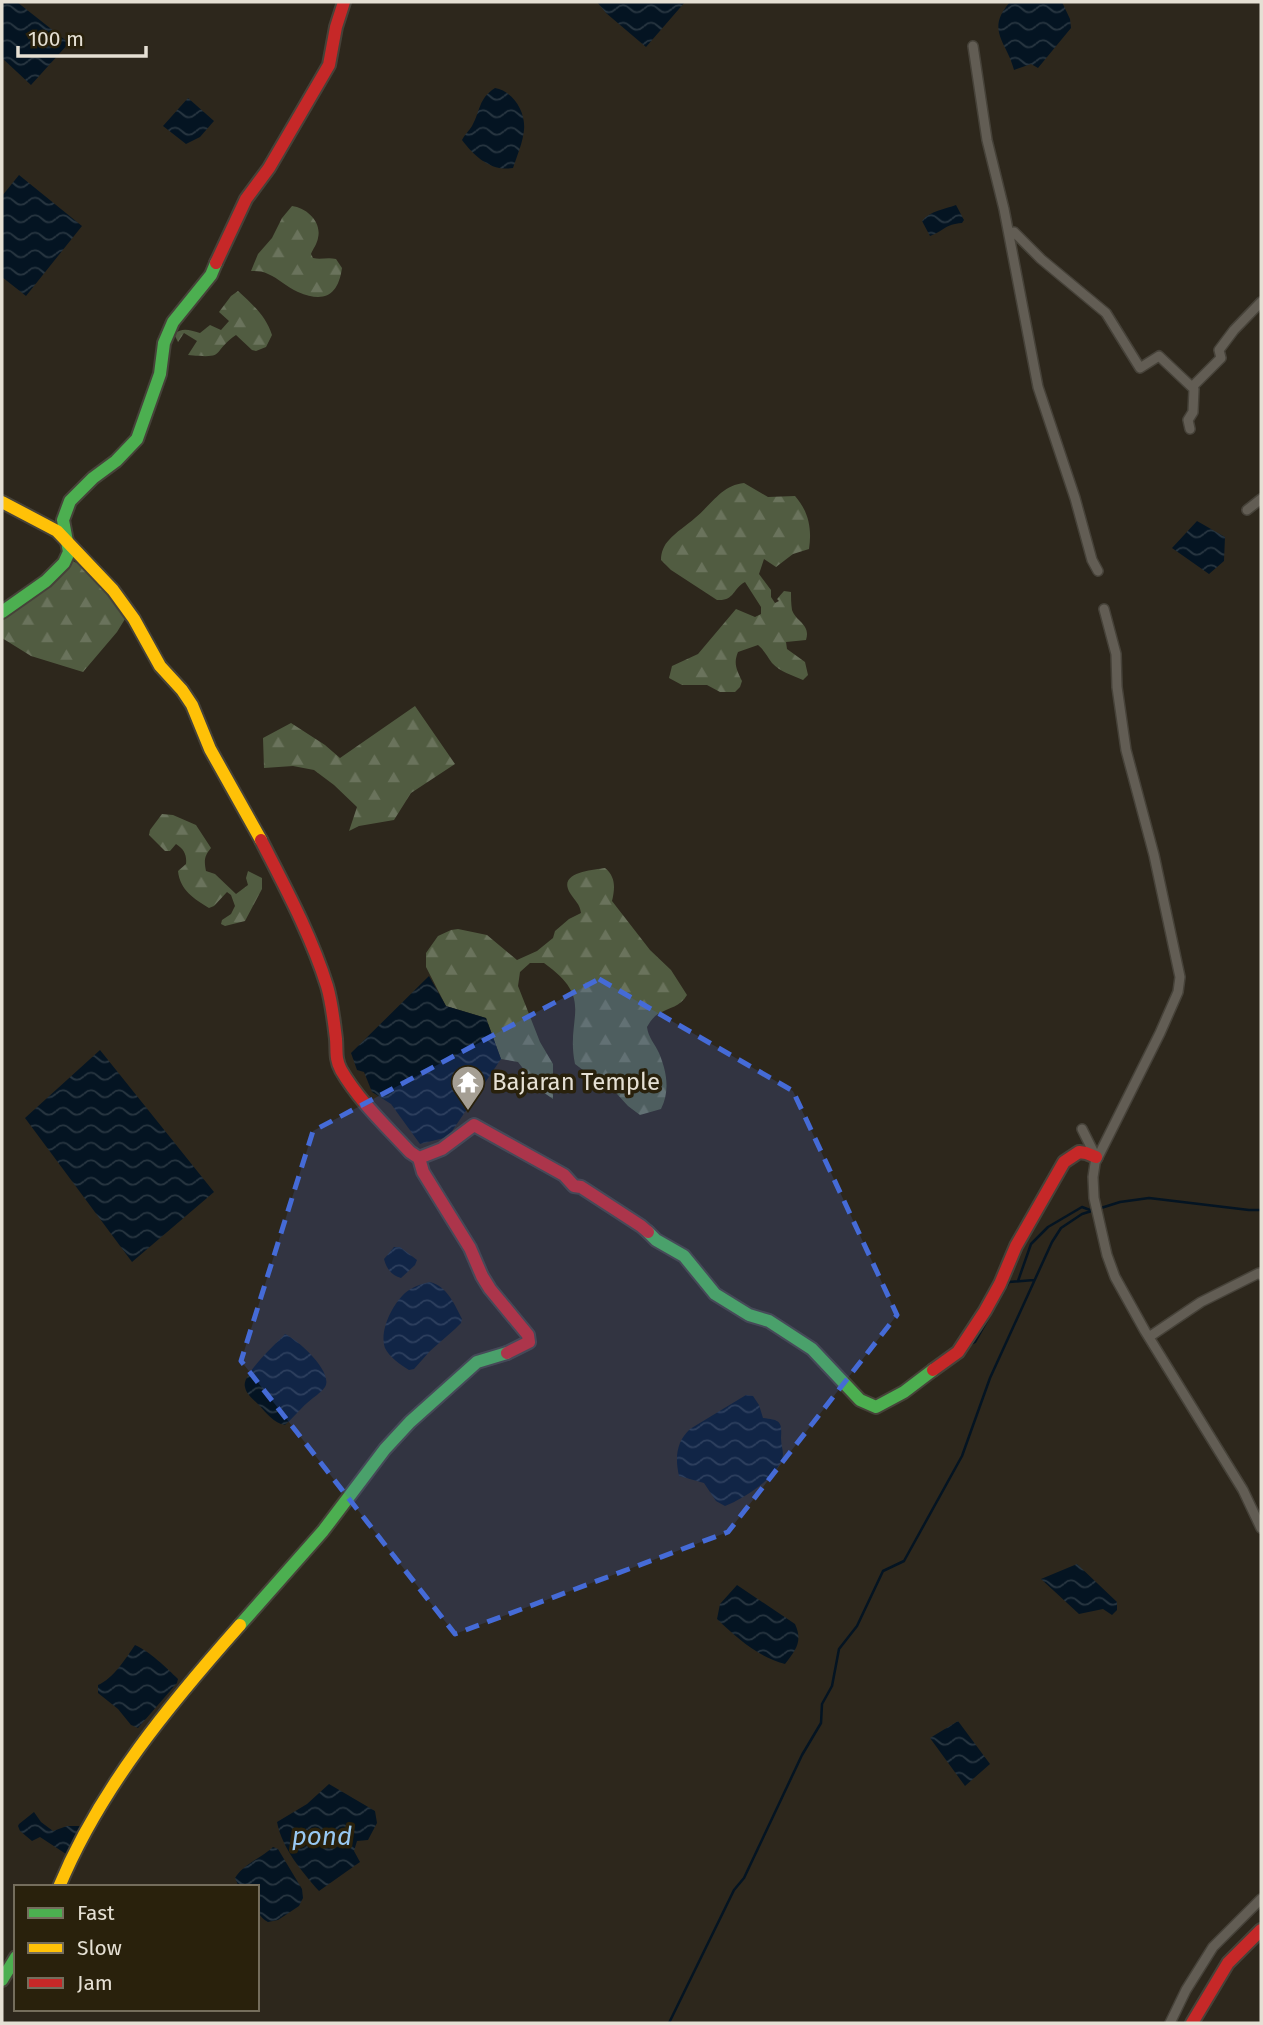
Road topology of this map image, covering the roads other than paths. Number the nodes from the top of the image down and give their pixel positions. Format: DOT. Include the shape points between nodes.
graph roads {
  1 [pos="344,2"];
  2 [pos="973,46"];
  3 [pos="1014,232"];
  4 [pos="1261,302"];
  5 [pos="1192,387"];
  6 [pos="1190,429"];
  7 [pos="1261,499"];
  8 [pos="2,502"];
  9 [pos="1247,510"];
  10 [pos="68,544"];
  11 [pos="1098,571"];
  12 [pos="1104,609"];
  13 [pos="2,612"];
  14 [pos="1082,1129"];
  15 [pos="419,1158"];
  16 [pos="1096,1159"];
  17 [pos="1261,1275"];
  18 [pos="1149,1337"];
  19 [pos="1261,1528"];
  20 [pos="60,1885"];
  21 [pos="1261,1899"];
  22 [pos="1261,1930"];
  23 [pos="14,1960"];
  24 [pos="2,1980"];
  25 [pos="1170,2023"];
  26 [pos="1192,2023"];
  1 -- 10 [label="street" via="329,65 246,199 211,275 170,328 160,374 136,439 70,501 63,520"];
  2 -- 11 [label="street" via="987,140 1038,387"];
  3 -- 5 [label="street" via="1106,313 1140,368 1159,356"];
  4 -- 5 [label="street" via="1219,350 1221,358"];
  5 -- 6 [label="street"];
  7 -- 9 [label="street"];
  8 -- 10 [label="street" via="57,531"];
  10 -- 13 [label="street" via="68,557 55,573"];
  10 -- 15 [label="street" via="113,590 160,666 192,705 312,947 331,1001 340,1069"];
  12 -- 16 [label="street" via="1116,654 1126,750 1180,977 1160,1033"];
  14 -- 16 [label="street"];
  15 -- 16 [label="street" via="442,1149 474,1125 484,1130 564,1175 574,1186 581,1186 670,1246 715,1294 812,1349 860,1399 876,1408 958,1352 985,1311 1064,1162 1075,1153 1087,1152"];
  15 -- 20 [label="street" via="489,1289 529,1342 477,1362 385,1449 323,1531 207,1661 118,1777"];
  16 -- 18 [label="street" via="1094,1198 1107,1255"];
  17 -- 18 [label="street" via="1201,1302"];
  18 -- 19 [label="street" via="1243,1490"];
  21 -- 25 [label="street" via="1213,1947"];
  22 -- 26 [label="street" via="1228,1963"];
  23 -- 24 [label="street"];
}
